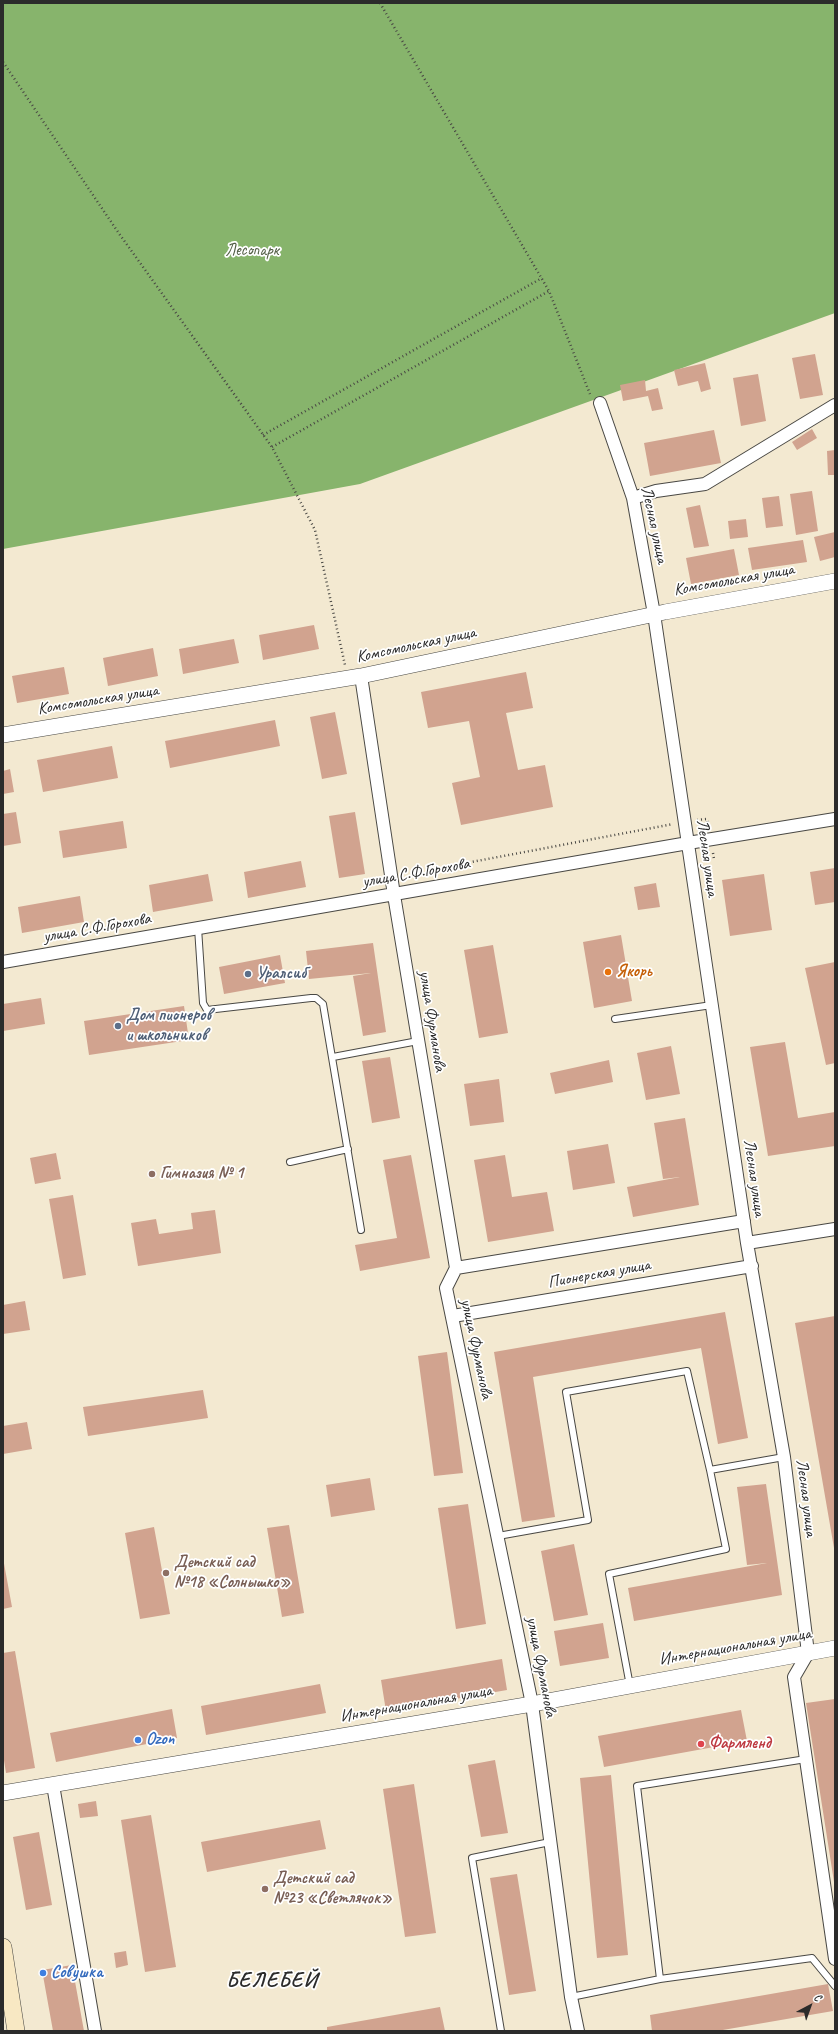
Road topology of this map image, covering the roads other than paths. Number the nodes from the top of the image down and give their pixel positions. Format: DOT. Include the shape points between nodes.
graph roads {
  1 [pos="596,401"];
  2 [pos="835,405"];
  3 [pos="633,498"];
  4 [pos="835,581"];
  5 [pos="654,614"];
  6 [pos="354,677"];
  7 [pos="3,735"];
  8 [pos="835,819"];
  9 [pos="688,843"];
  10 [pos="394,895"];
  11 [pos="198,928"];
  12 [pos="3,962"];
  13 [pos="712,1005"];
  14 [pos="615,1018"];
  15 [pos="418,1042"];
  16 [pos="333,1057"];
  17 [pos="348,1148"];
  18 [pos="290,1162"];
  19 [pos="744,1221"];
  20 [pos="835,1229"];
  21 [pos="361,1230"];
  22 [pos="747,1243"];
  23 [pos="752,1266"];
  24 [pos="456,1268"];
  25 [pos="452,1316"];
  26 [pos="784,1457"];
  27 [pos="710,1470"];
  28 [pos="498,1536"];
  29 [pos="835,1648"];
  30 [pos="808,1653"];
  31 [pos="630,1686"];
  32 [pos="532,1704"];
  33 [pos="806,1758"];
  34 [pos="53,1785"];
  35 [pos="3,1793"];
  36 [pos="550,1842"];
  37 [pos="3,1947"];
  38 [pos="835,1959"];
  39 [pos="660,1979"];
  40 [pos="835,1986"];
  41 [pos="571,1997"];
  42 [pos="16,2031"];
  43 [pos="95,2031"];
  44 [pos="501,2031"];
  45 [pos="578,2031"];
  1 -- 3 [label="street, Лесная улица"];
  2 -- 3 [label="street" via="705,484 656,491"];
  3 -- 5 [label="street, Лесная улица"];
  4 -- 5 [label="street, Комсомольская улица"];
  5 -- 6 [label="street, Комсомольская улица"];
  5 -- 9 [label="street, Лесная улица"];
  6 -- 7 [label="street, Комсомольская улица"];
  6 -- 10 [label="street, улица Фурманова"];
  8 -- 9 [label="street, улица С.Ф.Горохова"];
  9 -- 10 [label="street, улица С.Ф.Горохова"];
  9 -- 13 [label="street, Лесная улица"];
  10 -- 11 [label="street, улица С.Ф.Горохова"];
  10 -- 15 [label="street, улица Фурманова"];
  11 -- 12 [label="street, улица С.Ф.Горохова"];
  11 -- 16 [label="lane" via="205,1008 210,1011 316,998 325,1008"];
  13 -- 14 [label="lane"];
  13 -- 19 [label="street, Лесная улица"];
  15 -- 16 [label="lane"];
  15 -- 24 [label="street, улица Фурманова"];
  16 -- 17 [label="lane"];
  17 -- 18 [label="lane"];
  17 -- 21 [label="lane"];
  19 -- 22 [label="street, Лесная улица"];
  19 -- 24 [label="street, Пионерская улица"];
  20 -- 22 [label="street"];
  22 -- 23 [label="street, Лесная улица"];
  23 -- 25 [label="street, Пионерская улица"];
  23 -- 26 [label="street, Лесная улица"];
  24 -- 25 [label="street, улица Фурманова" via="446,1288"];
  25 -- 28 [label="street, улица Фурманова"];
  26 -- 27 [label="lane"];
  26 -- 30 [label="street, Лесная улица"];
  27 -- 28 [label="lane" via="687,1371 566,1392 588,1520"];
  27 -- 31 [label="lane" via="726,1549 609,1574"];
  28 -- 32 [label="street, улица Фурманова"];
  29 -- 30 [label="street, Интернациональная улица"];
  30 -- 31 [label="street, Интернациональная улица"];
  30 -- 33 [label="street" via="794,1677"];
  31 -- 32 [label="street, Интернациональная улица"];
  32 -- 34 [label="street, Интернациональная улица"];
  32 -- 36 [label="street, улица Фурманова"];
  33 -- 38 [label="street"];
  33 -- 39 [label="lane" via="637,1786"];
  34 -- 35 [label="street, Интернациональная улица"];
  34 -- 43 [label="street"];
  36 -- 41 [label="street, улица Фурманова"];
  36 -- 44 [label="lane" via="472,1858"];
  37 -- 42 [label="main road"];
  39 -- 40 [label="lane" via="812,1958"];
  39 -- 41 [label="lane"];
  41 -- 45 [label="street, улица Фурманова"];
}
